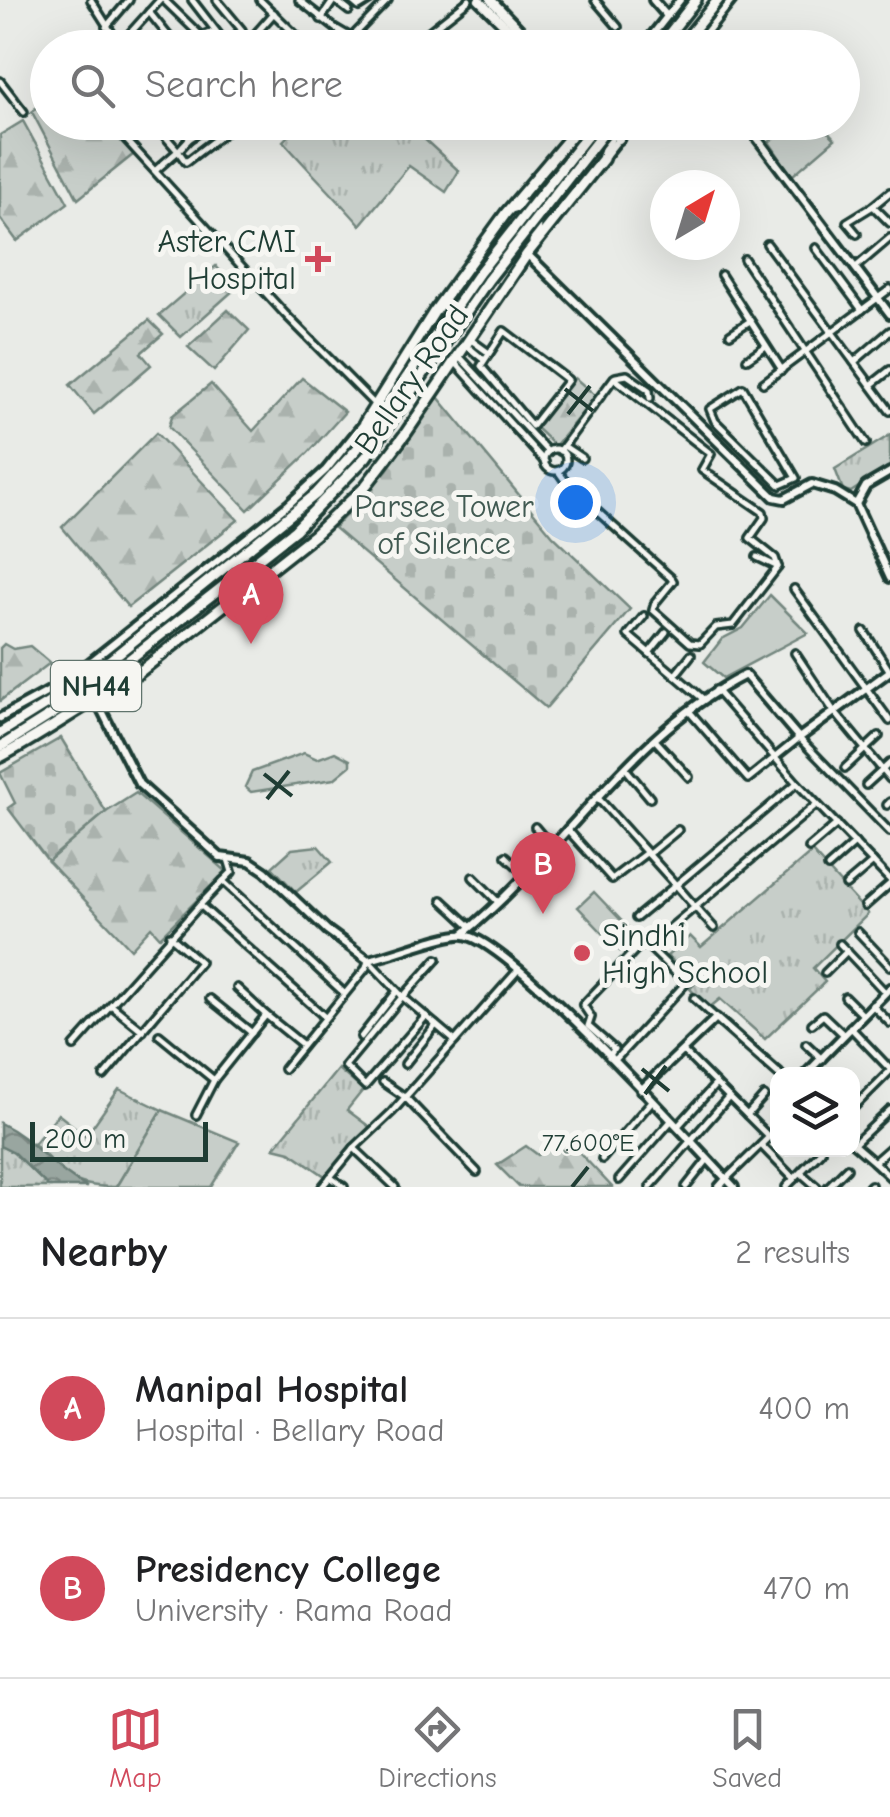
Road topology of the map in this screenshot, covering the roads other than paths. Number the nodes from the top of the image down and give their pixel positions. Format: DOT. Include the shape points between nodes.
graph roads {
  1 [pos="91,0"];
  2 [pos="129,0"];
  3 [pos="162,0"];
  4 [pos="192,0"];
  5 [pos="217,0"];
  6 [pos="260,0"];
  7 [pos="299,0"];
  8 [pos="334,0"];
  9 [pos="351,0"];
  10 [pos="370,0"];
  11 [pos="388,0"];
  12 [pos="469,0"];
  13 [pos="479,0"];
  14 [pos="491,0"];
  15 [pos="595,0"];
  16 [pos="654,0"];
  17 [pos="680,0"];
  18 [pos="694,0"];
  19 [pos="714,0"];
  20 [pos="732,0"];
  21 [pos="348,11"];
  22 [pos="149,12"];
  23 [pos="274,14"];
  24 [pos="667,16"];
  25 [pos="322,19"];
  26 [pos="106,27"];
  27 [pos="618,27"];
  28 [pos="108,30"];
  29 [pos="133,30"];
  30 [pos="163,30"];
  31 [pos="194,30"];
  32 [pos="215,30"];
  33 [pos="242,30"];
  34 [pos="259,30"];
  35 [pos="290,30"];
  36 [pos="339,30"];
  37 [pos="359,30"];
  38 [pos="431,30"];
  39 [pos="510,30"];
  40 [pos="520,30"];
  41 [pos="656,30"];
  42 [pos="670,30"];
  43 [pos="690,30"];
  44 [pos="708,30"];
  45 [pos="0,81"];
  46 [pos="24,112"];
  47 [pos="127,140"];
  48 [pos="168,140"];
  49 [pos="189,140"];
  50 [pos="215,140"];
  51 [pos="568,140"];
  52 [pos="584,140"];
  53 [pos="606,140"];
  54 [pos="611,140"];
  55 [pos="759,140"];
  56 [pos="178,152"];
  57 [pos="155,170"];
  58 [pos="890,192"];
  59 [pos="873,206"];
  60 [pos="511,208"];
  61 [pos="890,224"];
  62 [pos="856,234"];
  63 [pos="890,238"];
  64 [pos="767,244"];
  65 [pos="816,248"];
  66 [pos="530,251"];
  67 [pos="744,259"];
  68 [pos="856,267"];
  69 [pos="721,275"];
  70 [pos="890,289"];
  71 [pos="878,299"];
  72 [pos="863,311"];
  73 [pos="890,314"];
  74 [pos="750,321"];
  75 [pos="890,331"];
  76 [pos="730,334"];
  77 [pos="832,334"];
  78 [pos="468,342"];
  79 [pos="766,346"];
  80 [pos="489,353"];
  81 [pos="806,353"];
  82 [pos="457,359"];
  83 [pos="747,359"];
  84 [pos="484,360"];
  85 [pos="854,362"];
  86 [pos="782,370"];
  87 [pos="890,370"];
  88 [pos="614,378"];
  89 [pos="763,383"];
  90 [pos="872,385"];
  91 [pos="650,398"];
  92 [pos="889,407"];
  93 [pos="379,410"];
  94 [pos="365,422"];
  95 [pos="724,430"];
  96 [pos="366,436"];
  97 [pos="730,436"];
  98 [pos="719,441"];
  99 [pos="866,443"];
  100 [pos="562,448"];
  101 [pos="548,452"];
  102 [pos="582,458"];
  103 [pos="545,462"];
  104 [pos="558,470"];
  105 [pos="890,472"];
  106 [pos="774,497"];
  107 [pos="856,504"];
  108 [pos="764,512"];
  109 [pos="757,557"];
  110 [pos="778,567"];
  111 [pos="890,578"];
  112 [pos="794,589"];
  113 [pos="644,616"];
  114 [pos="864,630"];
  115 [pos="666,632"];
  116 [pos="124,643"];
  117 [pos="649,653"];
  118 [pos="795,653"];
  119 [pos="691,655"];
  120 [pos="890,672"];
  121 [pos="675,675"];
  122 [pos="866,689"];
  123 [pos="716,690"];
  124 [pos="96,698"];
  125 [pos="702,698"];
  126 [pos="834,710"];
  127 [pos="688,711"];
  128 [pos="0,718"];
  129 [pos="890,721"];
  130 [pos="0,733"];
  131 [pos="879,736"];
  132 [pos="799,738"];
  133 [pos="656,740"];
  134 [pos="0,747"];
  135 [pos="864,749"];
  136 [pos="0,757"];
  137 [pos="775,757"];
  138 [pos="890,763"];
  139 [pos="845,768"];
  140 [pos="626,769"];
  141 [pos="882,770"];
  142 [pos="689,777"];
  143 [pos="890,779"];
  144 [pos="797,783"];
  145 [pos="866,785"];
  146 [pos="597,796"];
  147 [pos="650,798"];
  148 [pos="818,804"];
  149 [pos="837,824"];
  150 [pos="535,826"];
  151 [pos="567,829"];
  152 [pos="678,830"];
  153 [pos="890,832"];
  154 [pos="855,843"];
  155 [pos="552,846"];
  156 [pos="810,848"];
  157 [pos="647,854"];
  158 [pos="506,856"];
  159 [pos="228,859"];
  160 [pos="873,862"];
  161 [pos="828,868"];
  162 [pos="525,874"];
  163 [pos="473,877"];
  164 [pos="223,882"];
  165 [pos="890,882"];
  166 [pos="676,885"];
  167 [pos="846,886"];
  168 [pos="442,900"];
  169 [pos="498,902"];
  170 [pos="200,904"];
  171 [pos="865,906"];
  172 [pos="695,907"];
  173 [pos="636,918"];
  174 [pos="472,927"];
  175 [pos="714,928"];
  176 [pos="664,932"];
  177 [pos="858,932"];
  178 [pos="463,934"];
  179 [pos="170,936"];
  180 [pos="840,944"];
  181 [pos="847,952"];
  182 [pos="437,959"];
  183 [pos="368,960"];
  184 [pos="890,966"];
  185 [pos="519,970"];
  186 [pos="825,973"];
  187 [pos="236,988"];
  188 [pos="888,990"];
  189 [pos="344,993"];
  190 [pos="401,995"];
  191 [pos="845,997"];
  192 [pos="210,998"];
  193 [pos="694,998"];
  194 [pos="111,1005"];
  195 [pos="872,1005"];
  196 [pos="862,1014"];
  197 [pos="266,1016"];
  198 [pos="426,1016"];
  199 [pos="325,1017"];
  200 [pos="716,1018"];
  201 [pos="890,1022"];
  202 [pos="812,1024"];
  203 [pos="436,1025"];
  204 [pos="850,1027"];
  205 [pos="142,1031"];
  206 [pos="252,1033"];
  207 [pos="843,1034"];
  208 [pos="159,1035"];
  209 [pos="361,1037"];
  210 [pos="455,1041"];
  211 [pos="806,1044"];
  212 [pos="74,1046"];
  213 [pos="303,1046"];
  214 [pos="684,1052"];
  215 [pos="822,1058"];
  216 [pos="611,1060"];
  217 [pos="405,1064"];
  218 [pos="771,1067"];
  219 [pos="813,1067"];
  220 [pos="284,1069"];
  221 [pos="890,1070"];
  222 [pos="104,1076"];
  223 [pos="214,1080"];
  224 [pos="383,1082"];
  225 [pos="716,1084"];
  226 [pos="641,1090"];
  227 [pos="764,1096"];
  228 [pos="405,1097"];
  229 [pos="729,1098"];
  230 [pos="652,1101"];
  231 [pos="860,1101"];
  232 [pos="890,1110"];
  233 [pos="196,1114"];
  234 [pos="747,1115"];
  235 [pos="670,1120"];
  236 [pos="677,1127"];
  237 [pos="769,1137"];
  238 [pos="860,1137"];
  239 [pos="690,1141"];
  240 [pos="761,1146"];
  241 [pos="354,1148"];
  242 [pos="890,1148"];
  243 [pos="860,1149"];
  244 [pos="816,1157"];
  245 [pos="602,1158"];
  246 [pos="708,1159"];
  247 [pos="874,1162"];
  248 [pos="847,1168"];
  249 [pos="477,1172"];
  250 [pos="801,1172"];
  251 [pos="890,1177"];
  252 [pos="330,1178"];
  253 [pos="726,1179"];
  254 [pos="619,1180"];
  255 [pos="794,1180"];
  256 [pos="322,1187"];
  257 [pos="344,1187"];
  258 [pos="395,1187"];
  259 [pos="650,1187"];
  260 [pos="686,1187"];
  261 [pos="719,1187"];
  262 [pos="734,1187"];
  263 [pos="786,1187"];
  264 [pos="817,1187"];
  265 [pos="828,1187"];
  1 -- 26 [label="street"];
  2 -- 26 [label="street"];
  3 -- 22 [label="street"];
  3 -- 31 [label="street"];
  4 -- 32 [label="street"];
  5 -- 33 [label="street"];
  6 -- 23 [label="street"];
  7 -- 25 [label="street"];
  8 -- 21 [label="street"];
  8 -- 25 [label="street"];
  9 -- 10 [label="street" via="359,8"];
  11 -- 37 [label="street"];
  12 -- 38 [label="street"];
  13 -- 39 [label="main road"];
  14 -- 40 [label="main road"];
  15 -- 27 [label="street"];
  16 -- 24 [label="street"];
  17 -- 24 [label="street"];
  18 -- 42 [label="highway"];
  19 -- 43 [label="highway"];
  20 -- 44 [label="street"];
  22 -- 29 [label="street"];
  22 -- 30 [label="street"];
  23 -- 34 [label="street"];
  23 -- 35 [label="street"];
  24 -- 41 [label="street"];
  25 -- 36 [label="street"];
  26 -- 28 [label="street"];
  45 -- 46 [label="street"];
  47 -- 57 [label="street"];
  48 -- 56 [label="street"];
  49 -- 56 [label="street"];
  50 -- 56 [label="street" via="186,162"];
  51 -- 60 [label="highway"];
  52 -- 93 [label="highway, Bellary Road / NH44, bridge"];
  53 -- 134 [label="highway, Bellary Road / NH44, bridge" via="488,280 366,457 325,502 89,692"];
  54 -- 66 [label="highway, Bellary Road" via="603,159"];
  55 -- 68 [label="street"];
  56 -- 57 [label="street"];
  57 -- 93 [label="street"];
  58 -- 59 [label="street"];
  59 -- 61 [label="street"];
  59 -- 62 [label="street" via="847,222"];
  60 -- 66 [label="highway" via="524,205 534,212"];
  60 -- 93 [label="highway" via="434,312"];
  63 -- 68 [label="street"];
  64 -- 77 [label="street"];
  65 -- 72 [label="street"];
  66 -- 78 [label="highway, Bellary Road"];
  66 -- 98 [label="street"];
  67 -- 81 [label="street"];
  68 -- 71 [label="street"];
  69 -- 74 [label="street"];
  70 -- 71 [label="street"];
  71 -- 72 [label="street"];
  71 -- 73 [label="street"];
  72 -- 77 [label="street"];
  74 -- 76 [label="street"];
  74 -- 79 [label="street"];
  75 -- 85 [label="street"];
  77 -- 81 [label="street"];
  77 -- 85 [label="street"];
  78 -- 80 [label="street"];
  78 -- 82 [label="highway, Bellary Road"];
  78 -- 84 [label="street"];
  79 -- 83 [label="street"];
  79 -- 86 [label="street"];
  80 -- 84 [label="street"];
  80 -- 84 [label="street" via="504,331 568,380 532,426 480,366"];
  81 -- 86 [label="street"];
  81 -- 99 [label="street"];
  82 -- 101 [label="street"];
  82 -- 103 [label="street"];
  82 -- 124 [label="highway, Bellary Road" via="341,512 182,641"];
  85 -- 90 [label="street"];
  86 -- 89 [label="street"];
  87 -- 90 [label="street"];
  88 -- 91 [label="street" via="627,375"];
  88 -- 100 [label="street"];
  88 -- 108 [label="street" via="711,454 702,470"];
  90 -- 92 [label="street"];
  93 -- 94 [label="highway"];
  93 -- 96 [label="highway, Bellary Road / NH44"];
  94 -- 96 [label="highway"];
  94 -- 116 [label="street" via="290,504"];
  95 -- 97 [label="street"];
  95 -- 97 [label="street" via="710,409 743,388 796,478 780,485"];
  95 -- 98 [label="street"];
  96 -- 116 [label="highway, Bellary Road / NH44" via="316,494"];
  97 -- 98 [label="street"];
  98 -- 106 [label="street"];
  100 -- 101 [label="street"];
  100 -- 102 [label="street"];
  100 -- 104 [label="street" via="566,462"];
  101 -- 103 [label="street"];
  103 -- 104 [label="street"];
  104 -- 110 [label="street" via="671,578 653,610 690,643 733,624"];
  105 -- 107 [label="street" via="866,486"];
  106 -- 107 [label="street" via="784,500 812,484"];
  106 -- 108 [label="street"];
  107 -- 111 [label="street"];
  108 -- 110 [label="street" via="750,538"];
  109 -- 110 [label="street"];
  112 -- 122 [label="street"];
  113 -- 117 [label="street" via="628,635"];
  114 -- 120 [label="street"];
  115 -- 117 [label="street"];
  116 -- 128 [label="street"];
  116 -- 130 [label="highway, Bellary Road / NH44" via="84,681"];
  117 -- 121 [label="street"];
  118 -- 126 [label="street"];
  119 -- 121 [label="street"];
  120 -- 122 [label="street"];
  121 -- 125 [label="street"];
  122 -- 126 [label="street"];
  122 -- 129 [label="street"];
  123 -- 125 [label="street"];
  123 -- 132 [label="street" via="745,675"];
  123 -- 137 [label="street"];
  124 -- 136 [label="highway, Bellary Road"];
  124 -- 159 [label="street" via="138,784"];
  125 -- 127 [label="street"];
  126 -- 132 [label="street"];
  126 -- 135 [label="street"];
  127 -- 133 [label="street"];
  127 -- 137 [label="street" via="748,779"];
  131 -- 135 [label="street"];
  132 -- 137 [label="street"];
  132 -- 153 [label="street"];
  133 -- 140 [label="street"];
  133 -- 142 [label="street"];
  135 -- 139 [label="street"];
  135 -- 141 [label="street"];
  137 -- 144 [label="street"];
  138 -- 141 [label="street"];
  140 -- 146 [label="street"];
  140 -- 147 [label="street"];
  141 -- 143 [label="street"];
  141 -- 145 [label="street"];
  144 -- 148 [label="street"];
  144 -- 166 [label="street"];
  146 -- 151 [label="street"];
  146 -- 157 [label="street"];
  148 -- 149 [label="street"];
  148 -- 172 [label="street"];
  149 -- 154 [label="street"];
  149 -- 156 [label="street"];
  150 -- 155 [label="street"];
  151 -- 155 [label="street"];
  151 -- 157 [label="street" via="612,879"];
  152 -- 157 [label="street"];
  154 -- 160 [label="street"];
  154 -- 161 [label="street"];
  155 -- 162 [label="street"];
  157 -- 166 [label="street"];
  158 -- 162 [label="street"];
  159 -- 164 [label="street" via="232,872"];
  159 -- 183 [label="street" via="265,871"];
  160 -- 165 [label="street"];
  160 -- 167 [label="street"];
  162 -- 169 [label="street"];
  163 -- 169 [label="street"];
  164 -- 170 [label="street"];
  164 -- 189 [label="street"];
  165 -- 171 [label="street"];
  166 -- 172 [label="street"];
  166 -- 173 [label="street"];
  168 -- 174 [label="street"];
  169 -- 174 [label="street"];
  170 -- 179 [label="street"];
  170 -- 199 [label="street"];
  172 -- 175 [label="street"];
  172 -- 176 [label="street"];
  174 -- 178 [label="street"];
  177 -- 184 [label="street"];
  178 -- 183 [label="street"];
  178 -- 185 [label="street"];
  179 -- 194 [label="street"];
  179 -- 205 [label="street" via="200,962"];
  180 -- 181 [label="street"];
  181 -- 186 [label="street"];
  181 -- 188 [label="street"];
  182 -- 190 [label="street"];
  183 -- 189 [label="street"];
  183 -- 190 [label="street"];
  185 -- 210 [label="street"];
  185 -- 216 [label="street"];
  187 -- 197 [label="street"];
  188 -- 195 [label="street"];
  189 -- 199 [label="street"];
  190 -- 198 [label="street"];
  190 -- 198 [label="street" via="345,1066 365,1086"];
  190 -- 209 [label="street"];
  191 -- 196 [label="street"];
  192 -- 206 [label="street"];
  193 -- 200 [label="street"];
  194 -- 205 [label="street"];
  194 -- 212 [label="street"];
  195 -- 196 [label="street"];
  195 -- 201 [label="street"];
  196 -- 204 [label="street"];
  197 -- 206 [label="street"];
  197 -- 213 [label="street"];
  198 -- 203 [label="street"];
  199 -- 213 [label="street"];
  200 -- 214 [label="street"];
  200 -- 218 [label="street"];
  202 -- 207 [label="street" via="823,1015"];
  203 -- 210 [label="street"];
  203 -- 217 [label="street"];
  204 -- 207 [label="street"];
  204 -- 221 [label="street"];
  205 -- 222 [label="street"];
  206 -- 223 [label="street"];
  207 -- 215 [label="street"];
  208 -- 223 [label="street"];
  210 -- 228 [label="street"];
  211 -- 215 [label="street"];
  213 -- 220 [label="street"];
  214 -- 225 [label="street"];
  214 -- 226 [label="street"];
  215 -- 219 [label="street"];
  216 -- 216 [label="street" via="614,1049 588,1026 591,1017 583,1006 638,947 647,946 686,983"];
  216 -- 226 [label="street"];
  221 -- 231 [label="street"];
  223 -- 233 [label="street"];
  224 -- 228 [label="street"];
  225 -- 229 [label="street"];
  225 -- 236 [label="street"];
  226 -- 230 [label="street"];
  227 -- 234 [label="street"];
  228 -- 241 [label="street"];
  228 -- 249 [label="street"];
  229 -- 234 [label="street"];
  229 -- 239 [label="street"];
  230 -- 235 [label="street"];
  230 -- 245 [label="street"];
  232 -- 238 [label="street"];
  234 -- 237 [label="street"];
  235 -- 236 [label="street"];
  235 -- 254 [label="street"];
  236 -- 239 [label="street"];
  237 -- 240 [label="street"];
  239 -- 246 [label="street"];
  239 -- 259 [label="street"];
  240 -- 253 [label="street"];
  240 -- 255 [label="street"];
  241 -- 252 [label="street"];
  241 -- 258 [label="street"];
  242 -- 247 [label="street"];
  243 -- 247 [label="street"];
  244 -- 250 [label="street"];
  246 -- 253 [label="street"];
  246 -- 260 [label="street"];
  247 -- 251 [label="street"];
  248 -- 265 [label="street"];
  250 -- 255 [label="street"];
  250 -- 264 [label="street"];
  252 -- 256 [label="street"];
  252 -- 257 [label="street"];
  253 -- 261 [label="street"];
  253 -- 262 [label="street"];
  255 -- 263 [label="street"];
}
